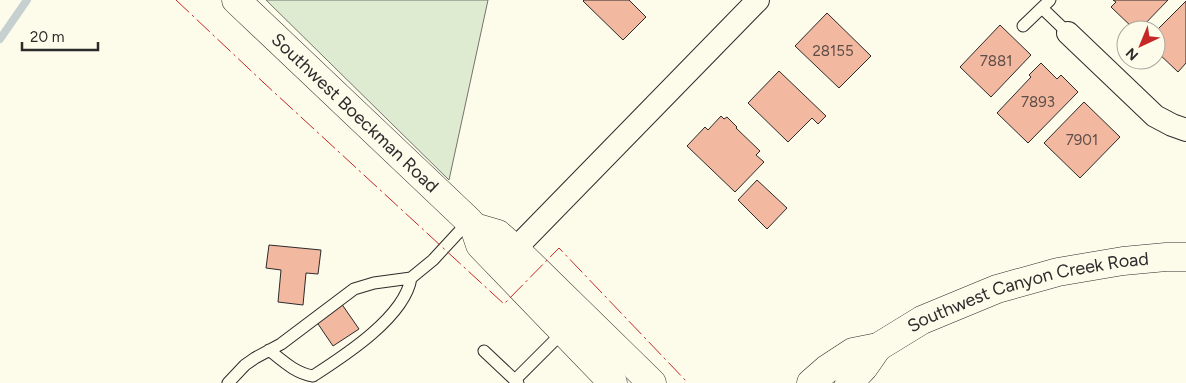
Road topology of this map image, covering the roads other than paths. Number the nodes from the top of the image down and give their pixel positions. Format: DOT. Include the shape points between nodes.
graph roads {
  1 [pos="236,0"];
  2 [pos="758,0"];
  3 [pos="1046,4"];
  4 [pos="1023,26"];
  5 [pos="1068,33"];
  6 [pos="1186,130"];
  7 [pos="471,224"];
  8 [pos="515,249"];
  9 [pos="1186,257"];
  10 [pos="411,278"];
  11 [pos="564,331"];
  12 [pos="878,347"];
  13 [pos="269,350"];
  14 [pos="484,351"];
  15 [pos="516,382"];
  16 [pos="228,383"];
  17 [pos="613,383"];
  18 [pos="652,383"];
  19 [pos="812,383"];
  20 [pos="849,383"];
  1 -- 7 [label="main road, Southwest Boeckman Road"];
  2 -- 8 [label="street"];
  3 -- 4 [label="lane"];
  3 -- 5 [label="lane"];
  5 -- 6 [label="street" via="1155,116"];
  7 -- 8 [label="main road, Southwest Boeckman Road" via="498,234"];
  7 -- 10 [label="lane"];
  7 -- 11 [label="main road, Southwest Boeckman Road" via="480,245"];
  8 -- 18 [label="main road, Southwest Boeckman Road"];
  9 -- 12 [label="main road, Southwest Canyon Creek Road" via="1058,272 997,290 922,320"];
  10 -- 13 [label="lane" via="354,289"];
  10 -- 13 [label="lane" via="407,294 380,326 313,376 292,368"];
  11 -- 15 [label="lane"];
  11 -- 17 [label="main road, Southwest Boeckman Road"];
  12 -- 19 [label="main road, Southwest Canyon Creek Road" via="853,352"];
  12 -- 20 [label="main road, Southwest Canyon Creek Road"];
  13 -- 16 [label="lane" via="244,365"];
  14 -- 15 [label="lane"];
}
